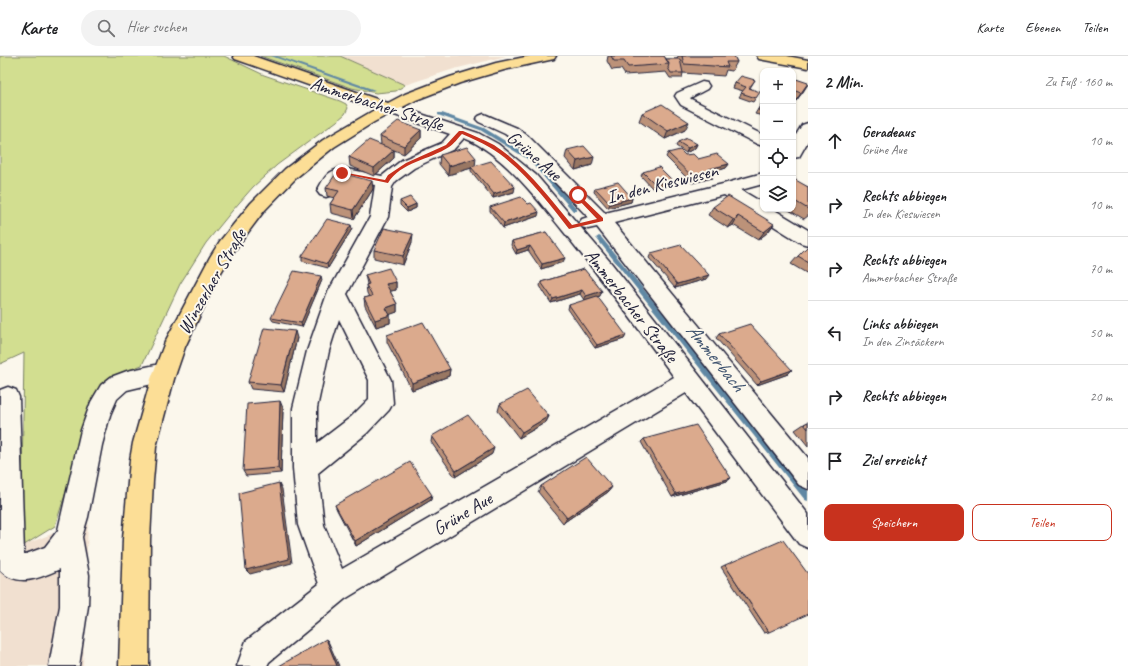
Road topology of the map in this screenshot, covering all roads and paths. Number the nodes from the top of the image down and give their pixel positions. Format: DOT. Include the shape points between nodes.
graph roads {
  1 [pos="240,56"];
  2 [pos="549,56"];
  3 [pos="764,56"];
  4 [pos="808,64"];
  5 [pos="702,86"];
  6 [pos="388,108"];
  7 [pos="484,119"];
  8 [pos="808,128"];
  9 [pos="461,132"];
  10 [pos="761,140"];
  11 [pos="796,148"];
  12 [pos="760,179"];
  13 [pos="386,182"];
  14 [pos="726,189"];
  15 [pos="326,191"];
  16 [pos="601,219"];
  17 [pos="571,227"];
  18 [pos="808,238"];
  19 [pos="337,294"];
  20 [pos="165,372"];
  21 [pos="690,380"];
  22 [pos="8,397"];
  23 [pos="305,468"];
  24 [pos="808,477"];
  25 [pos="808,535"];
  26 [pos="69,538"];
  27 [pos="5,563"];
  28 [pos="335,589"];
  29 [pos="64,666"];
  30 [pos="134,666"];
  31 [pos="252,666"];
  1 -- 6 [label="main road, Ammerbacher Straße"];
  2 -- 6 [label="main road, Winzerlaer Straße" via="464,76"];
  3 -- 4 [label="main road"];
  5 -- 10 [label="street" via="682,96 686,102"];
  6 -- 9 [label="street, Ammerbacher Straße"];
  6 -- 20 [label="main road, Winzerlaer Straße" via="323,146 299,165 242,225 203,288 171,353"];
  7 -- 16 [label="street, Grüne Aue" via="522,138"];
  8 -- 11 [label="street"];
  9 -- 13 [label="street" via="448,146 408,164"];
  9 -- 17 [label="street, Ammerbacher Straße" via="492,147 519,168 542,191"];
  12 -- 14 [label="street, In den Kieswiesen"];
  13 -- 15 [label="street" via="342,173 332,177"];
  13 -- 19 [label="street" via="379,217"];
  14 -- 16 [label="street, In den Kieswiesen"];
  14 -- 18 [label="street"];
  16 -- 17 [label="street, In den Kieswiesen"];
  16 -- 24 [label="street, Grüne Aue"];
  17 -- 21 [label="street, Ammerbacher Straße"];
  19 -- 23 [label="street" via="318,351 305,408"];
  19 -- 23 [label="street" via="380,380 381,403 359,425"];
  20 -- 26 [label="street" via="136,377 109,390 100,408"];
  20 -- 30 [label="main road, Winzerlaer Straße" via="143,455 136,543"];
  21 -- 25 [label="street, Ammerbacher Straße"];
  21 -- 28 [label="street, Grüne Aue"];
  22 -- 27 [label="street"];
  23 -- 28 [label="street" via="311,525"];
  26 -- 27 [label="street" via="56,556 27,569"];
  26 -- 29 [label="street" via="75,575 74,606"];
  28 -- 31 [label="street, Grüne Aue" via="256,652"];
}
